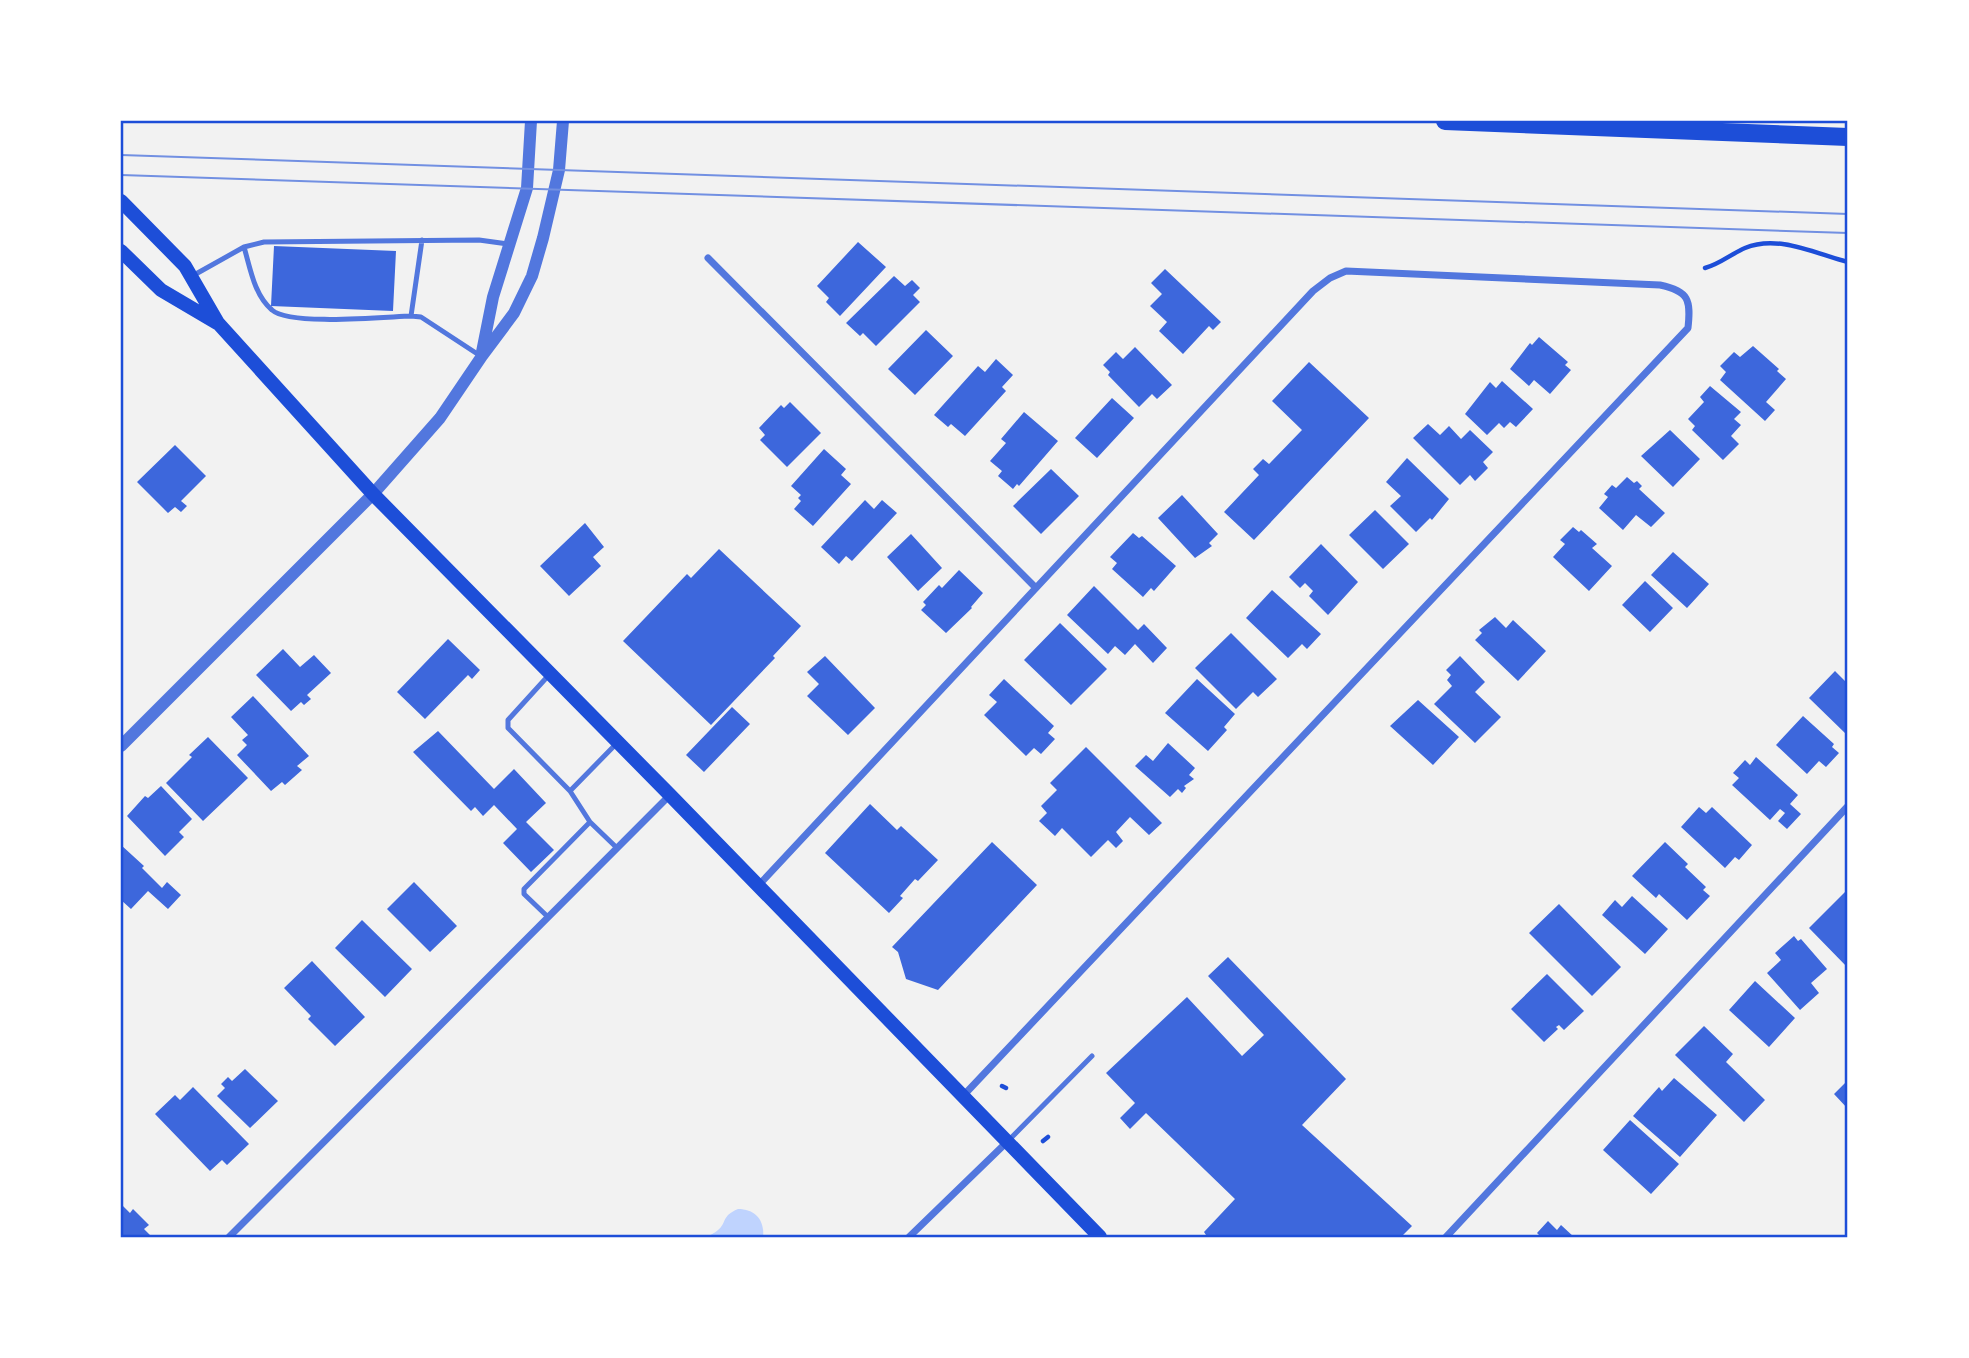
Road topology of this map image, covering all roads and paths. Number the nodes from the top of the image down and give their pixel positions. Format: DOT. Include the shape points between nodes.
graph roads {
  1 [pos="531,121"];
  2 [pos="563,121"];
  3 [pos="1445,121"];
  4 [pos="1769,127"];
  5 [pos="1848,137"];
  6 [pos="121,201"];
  7 [pos="422,240"];
  8 [pos="509,244"];
  9 [pos="244,247"];
  10 [pos="121,250"];
  11 [pos="708,258"];
  12 [pos="1848,262"];
  13 [pos="1705,268"];
  14 [pos="191,277"];
  15 [pos="411,316"];
  16 [pos="218,323"];
  17 [pos="482,356"];
  18 [pos="373,494"];
  19 [pos="1036,588"];
  20 [pos="550,674"];
  21 [pos="618,742"];
  22 [pos="121,746"];
  23 [pos="570,791"];
  24 [pos="670,795"];
  25 [pos="1848,806"];
  26 [pos="590,822"];
  27 [pos="617,848"];
  28 [pos="758,886"];
  29 [pos="548,918"];
  30 [pos="1092,1056"];
  31 [pos="963,1096"];
  32 [pos="1048,1137"];
  33 [pos="1007,1141"];
  34 [pos="1043,1141"];
  35 [pos="229,1237"];
  36 [pos="909,1237"];
  37 [pos="1100,1237"];
  38 [pos="1447,1237"];
  1 -- 8 [label="street" via="527,188"];
  2 -- 17 [label="street" via="559,170 532,276 514,313"];
  3 -- 4 [label="main road"];
  4 -- 5 [label="main road"];
  6 -- 14 [label="main road"];
  7 -- 8 [label="lane"];
  7 -- 9 [label="lane" via="286,240"];
  7 -- 15 [label="lane"];
  8 -- 17 [label="street"];
  9 -- 14 [label="lane"];
  9 -- 15 [label="lane" via="259,292 277,314 316,319"];
  10 -- 16 [label="main road" via="161,290"];
  11 -- 19 [label="street"];
  12 -- 13 [label="path" via="1782,244 1761,244"];
  14 -- 16 [label="main road"];
  15 -- 17 [label="lane" via="421,317"];
  16 -- 18 [label="main road"];
  17 -- 18 [label="street" via="440,418"];
  18 -- 20 [label="main road"];
  18 -- 22 [label="street"];
  19 -- 28 [label="street"];
  19 -- 31 [label="street" via="1303,301 1330,278 1346,271 1660,285 1678,289 1687,297 1689,328"];
  20 -- 21 [label="main road"];
  20 -- 23 [label="lane" via="509,720 508,728"];
  21 -- 23 [label="lane"];
  21 -- 24 [label="main road"];
  23 -- 26 [label="lane"];
  24 -- 27 [label="street"];
  24 -- 28 [label="main road"];
  25 -- 38 [label="street"];
  26 -- 27 [label="lane"];
  26 -- 29 [label="lane" via="524,889"];
  27 -- 29 [label="street"];
  28 -- 31 [label="main road"];
  29 -- 35 [label="street"];
  30 -- 33 [label="lane"];
  31 -- 33 [label="main road"];
  32 -- 34 [label="path"];
  33 -- 36 [label="street"];
  33 -- 37 [label="main road"];
}
